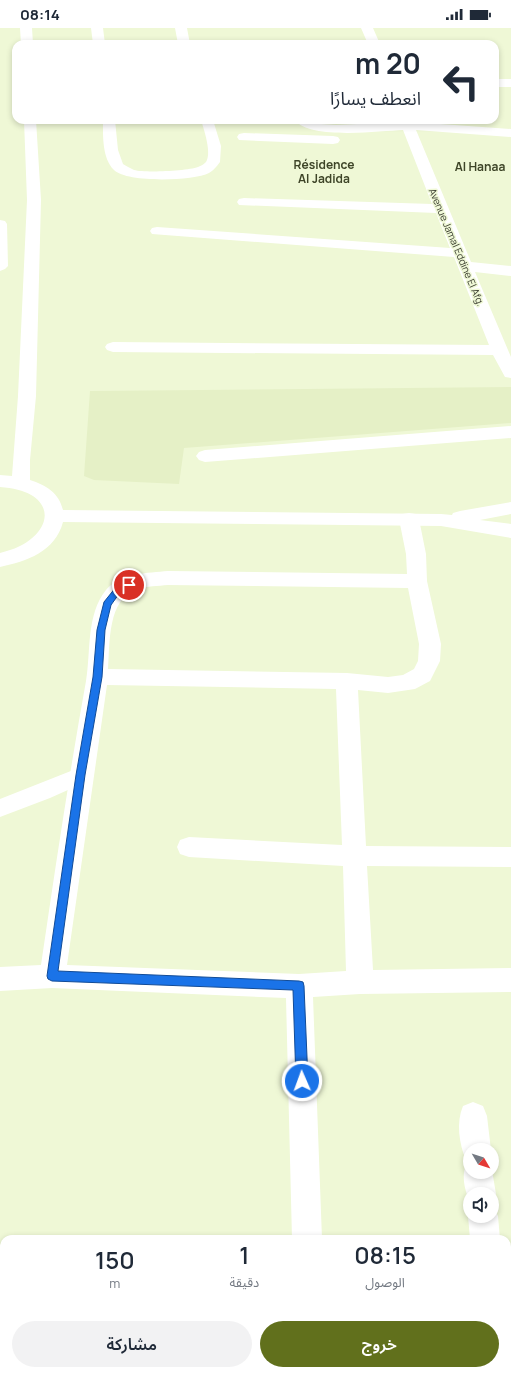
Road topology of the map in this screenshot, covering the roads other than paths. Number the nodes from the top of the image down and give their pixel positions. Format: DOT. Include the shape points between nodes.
graph roads {
  1 [pos="26,28"];
  2 [pos="97,28"];
  3 [pos="181,28"];
  4 [pos="367,28"];
  5 [pos="27,40"];
  6 [pos="98,40"];
  7 [pos="183,40"];
  8 [pos="372,40"];
  9 [pos="499,83"];
  10 [pos="511,83"];
  11 [pos="30,124"];
  12 [pos="109,124"];
  13 [pos="208,124"];
  14 [pos="309,124"];
  15 [pos="390,124"];
  16 [pos="406,124"];
  17 [pos="416,124"];
  18 [pos="511,133"];
  19 [pos="244,136"];
  20 [pos="367,141"];
  21 [pos="398,142"];
  22 [pos="413,142"];
  23 [pos="244,202"];
  24 [pos="441,209"];
  25 [pos="0,224"];
  26 [pos="157,231"];
  27 [pos="462,259"];
  28 [pos="0,262"];
  29 [pos="0,266"];
  30 [pos="511,271"];
  31 [pos="113,347"];
  32 [pos="499,350"];
  33 [pos="511,373"];
  34 [pos="511,432"];
  35 [pos="205,456"];
  36 [pos="0,481"];
  37 [pos="21,484"];
  38 [pos="511,508"];
  39 [pos="55,516"];
  40 [pos="409,520"];
  41 [pos="441,520"];
  42 [pos="511,531"];
  43 [pos="0,560"];
  44 [pos="417,581"];
  45 [pos="97,677"];
  46 [pos="347,681"];
  47 [pos="80,775"];
  48 [pos="0,808"];
  49 [pos="189,846"];
  50 [pos="355,856"];
  51 [pos="511,857"];
  52 [pos="52,976"];
  53 [pos="0,979"];
  54 [pos="511,980"];
  55 [pos="360,982"];
  56 [pos="299,986"];
  57 [pos="473,1116"];
  58 [pos="475,1143"];
  59 [pos="484,1223"];
  60 [pos="307,1235"];
  61 [pos="485,1235"];
  1 -- 5 [label="street"];
  2 -- 6 [label="street"];
  3 -- 7 [label="street"];
  4 -- 8 [label="street"];
  9 -- 10 [label="street"];
  11 -- 37 [label="street" via="34,200"];
  12 -- 13 [label="street" via="116,164 121,169 142,175 204,170 213,162 215,153"];
  14 -- 15 [label="street" via="327,128"];
  16 -- 22 [label="street, Avenue Jamal Eddine El Afg."];
  17 -- 18 [label="street"];
  19 -- 20 [label="street"];
  21 -- 22 [label="street"];
  22 -- 24 [label="street, Avenue Jamal Eddine El Afg."];
  23 -- 24 [label="street"];
  24 -- 27 [label="street, Avenue Jamal Eddine El Afg."];
  25 -- 28 [label="street"];
  26 -- 27 [label="street"];
  27 -- 30 [label="street"];
  27 -- 32 [label="street, Avenue Jamal Eddine El Afg."];
  28 -- 29 [label="street"];
  31 -- 32 [label="street"];
  32 -- 33 [label="street, Avenue Jamal Eddine El Afg."];
  34 -- 35 [label="street"];
  36 -- 37 [label="street"];
  37 -- 39 [label="street" via="39,490 48,498"];
  38 -- 41 [label="street"];
  39 -- 40 [label="street"];
  39 -- 43 [label="street" via="51,530 42,541 29,550"];
  40 -- 41 [label="street"];
  40 -- 44 [label="street" via="416,554"];
  41 -- 42 [label="street"];
  44 -- 45 [label="street" via="168,578 139,581 118,589 107,604 101,630"];
  44 -- 46 [label="street" via="430,644 429,660 422,675 407,683 388,685"];
  45 -- 46 [label="street"];
  45 -- 47 [label="street"];
  46 -- 50 [label="street"];
  47 -- 48 [label="lane"];
  47 -- 52 [label="street"];
  49 -- 50 [label="street"];
  50 -- 51 [label="street"];
  50 -- 55 [label="street"];
  52 -- 53 [label="street"];
  52 -- 56 [label="street"];
  54 -- 55 [label="street"];
  55 -- 56 [label="street"];
  56 -- 60 [label="street"];
  57 -- 58 [label="street"];
  59 -- 61 [label="street"];
}
